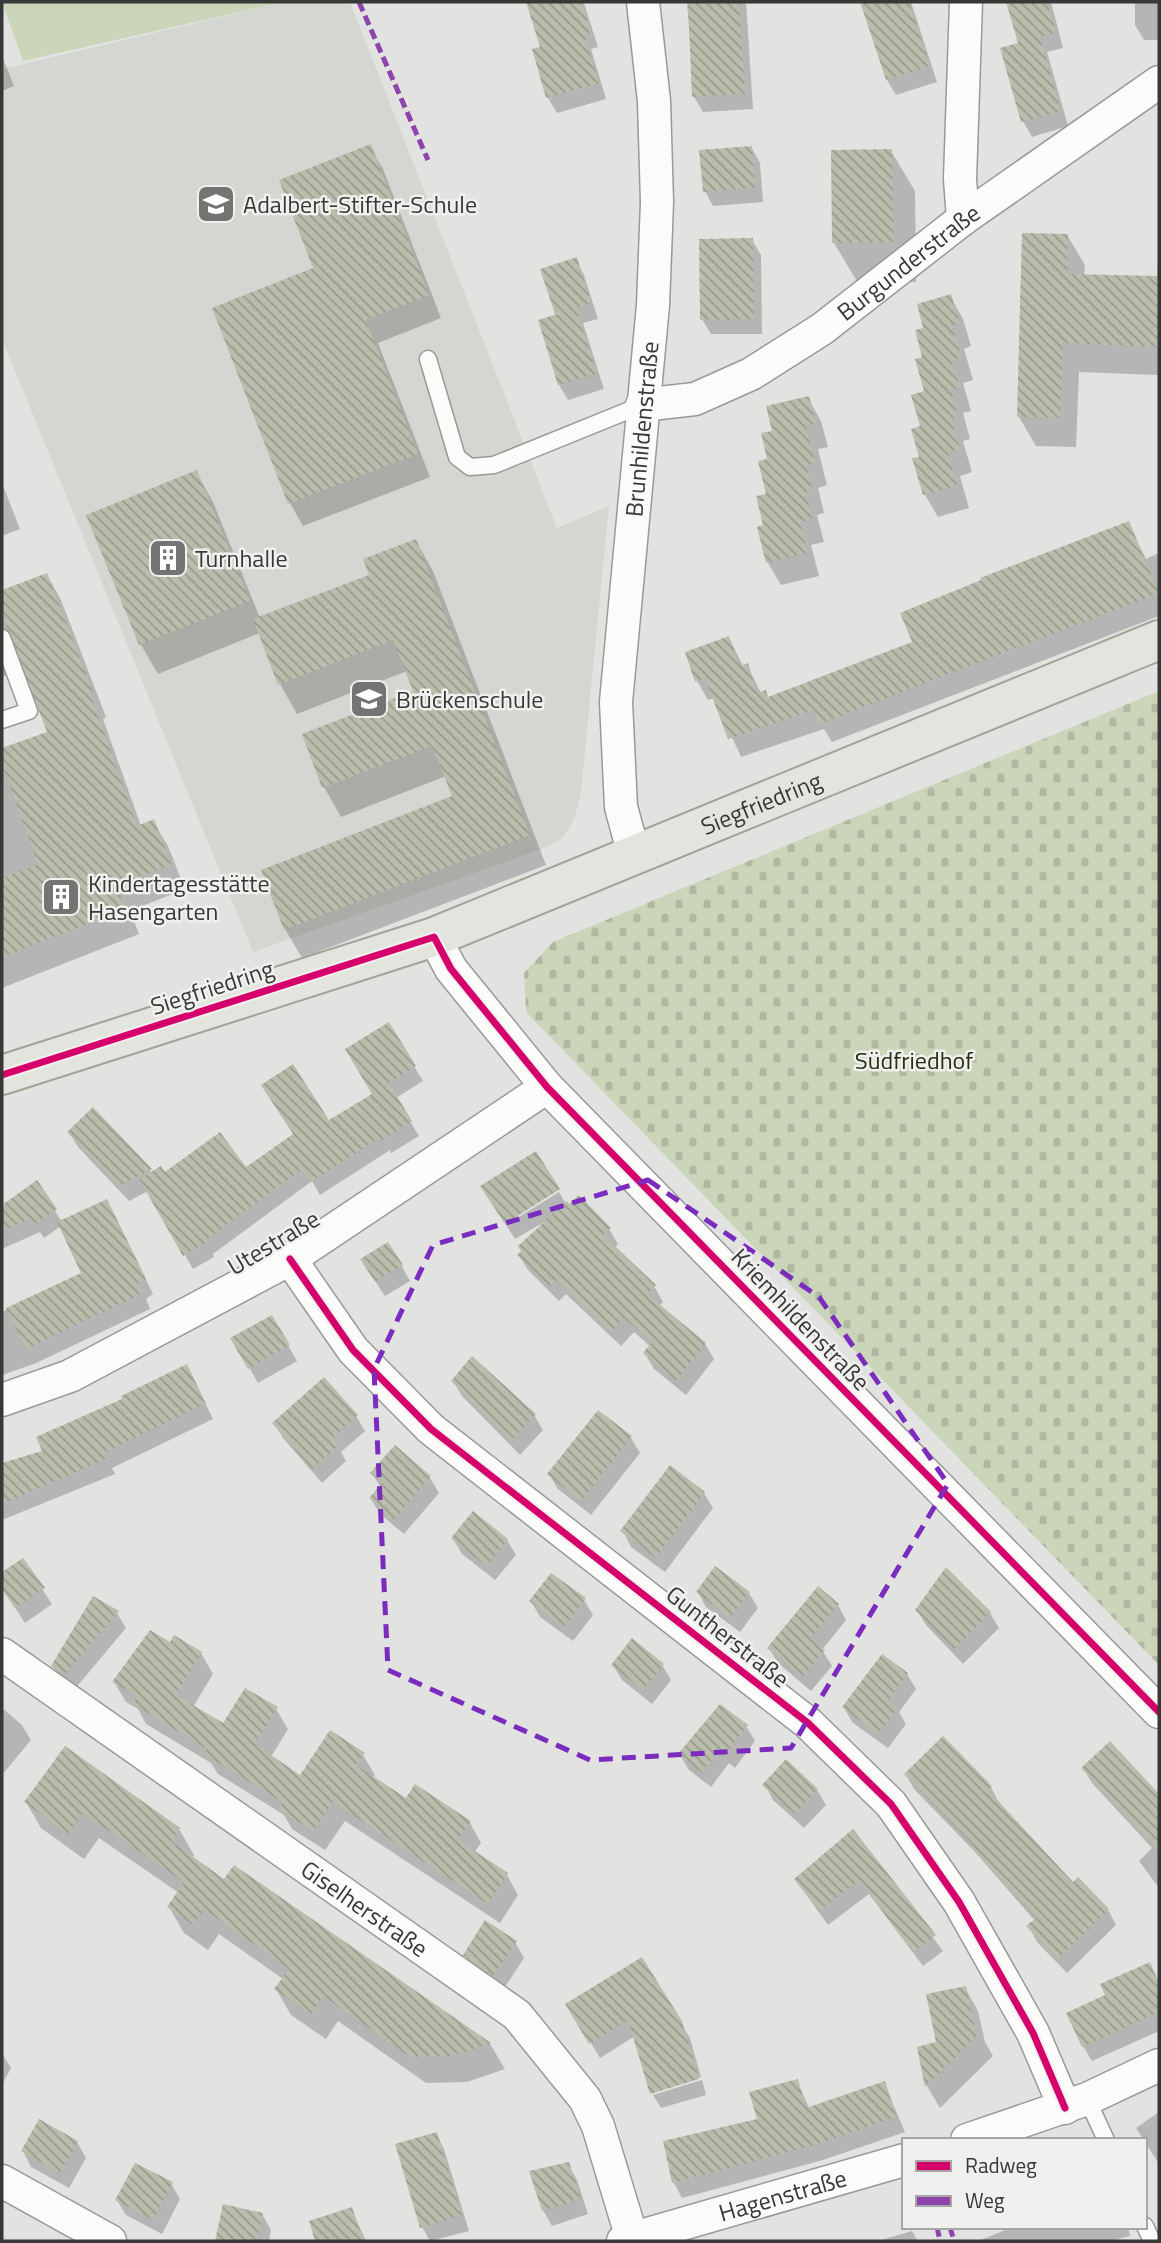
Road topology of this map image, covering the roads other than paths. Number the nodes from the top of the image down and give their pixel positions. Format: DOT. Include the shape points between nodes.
graph roads {
  1 [pos="643,2"];
  2 [pos="966,2"];
  3 [pos="1159,82"];
  4 [pos="963,219"];
  5 [pos="428,359"];
  6 [pos="642,405"];
  7 [pos="2,638"];
  8 [pos="1159,640"];
  9 [pos="2,720"];
  10 [pos="634,855"];
  11 [pos="434,937"];
  12 [pos="2,1074"];
  13 [pos="547,1087"];
  14 [pos="290,1259"];
  15 [pos="2,1399"];
  16 [pos="2,1654"];
  17 [pos="1159,1712"];
  18 [pos="1159,2065"];
  19 [pos="1076,2104"];
  20 [pos="973,2138"];
  21 [pos="1104,2138"];
  22 [pos="902,2161"];
  23 [pos="2,2181"];
  24 [pos="628,2240"];
  25 [pos="110,2241"];
  1 -- 6 [label="street, Brunhildenstraße" via="654,101 657,202 653,305"];
  2 -- 4 [label="street" via="960,180"];
  3 -- 4 [label="street, Burgunderstraße"];
  4 -- 6 [label="street, Burgunderstraße" via="822,329 751,374 695,399"];
  5 -- 6 [label="lane" via="457,457 470,467 494,465"];
  6 -- 10 [label="street, Brunhildenstraße" via="615,702 621,807"];
  7 -- 9 [label="lane" via="29,711"];
  8 -- 10 [label="main road, Siegfriedring"];
  10 -- 11 [label="main road, Siegfriedring"];
  11 -- 12 [label="main road, Siegfriedring"];
  11 -- 13 [label="street, Kriemhildenstraße" via="451,969"];
  13 -- 14 [label="street, Utestraße"];
  13 -- 17 [label="street, Kriemhildenstraße"];
  14 -- 15 [label="street, Utestraße" via="70,1376"];
  14 -- 19 [label="street, Guntherstraße" via="353,1350 431,1429 808,1723 891,1804 959,1902"];
  16 -- 24 [label="street, Giselherstraße" via="517,2015 594,2117"];
  18 -- 19 [label="street"];
  19 -- 20 [label="street"];
  19 -- 21 [label="lane"];
  22 -- 24 [label="street, Hagenstraße"];
  23 -- 25 [label="street"];
}
